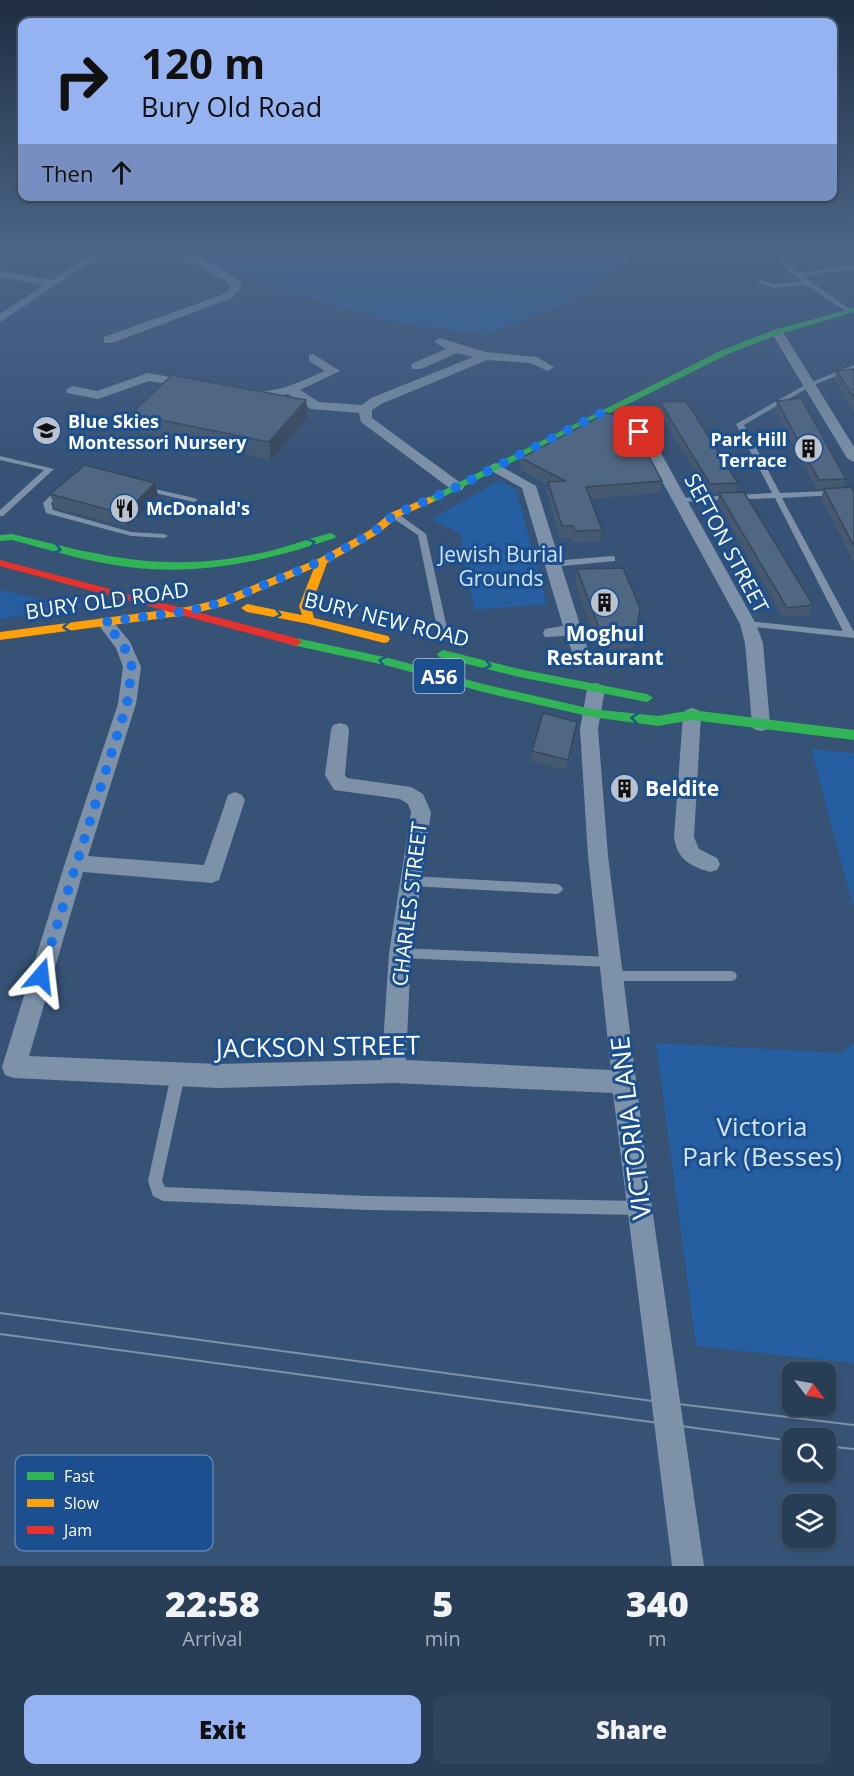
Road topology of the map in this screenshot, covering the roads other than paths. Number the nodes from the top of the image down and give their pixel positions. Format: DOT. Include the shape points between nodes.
graph roads {
  1 [pos="153,324"];
  2 [pos="805,324"];
  3 [pos="777,332"];
  4 [pos="108,340"];
  5 [pos="440,342"];
  6 [pos="456,349"];
  7 [pos="486,356"];
  8 [pos="313,358"];
  9 [pos="417,366"];
  10 [pos="548,367"];
  11 [pos="854,367"];
  12 [pos="809,385"];
  13 [pos="205,387"];
  14 [pos="72,390"];
  15 [pos="290,390"];
  16 [pos="239,393"];
  17 [pos="365,409"];
  18 [pos="601,413"];
  19 [pos="0,458"];
  20 [pos="854,458"];
  21 [pos="495,467"];
  22 [pos="70,481"];
  23 [pos="132,485"];
  24 [pos="457,487"];
  25 [pos="854,492"];
  26 [pos="776,495"];
  27 [pos="194,500"];
  28 [pos="680,500"];
  29 [pos="0,514"];
  30 [pos="394,515"];
  31 [pos="164,536"];
  32 [pos="0,538"];
  33 [pos="0,547"];
  34 [pos="612,559"];
  35 [pos="322,561"];
  36 [pos="0,563"];
  37 [pos="552,564"];
  38 [pos="119,577"];
  39 [pos="186,594"];
  40 [pos="220,603"];
  41 [pos="188,611"];
  42 [pos="309,620"];
  43 [pos="105,622"];
  44 [pos="748,624"];
  45 [pos="442,628"];
  46 [pos="573,630"];
  47 [pos="551,633"];
  48 [pos="852,635"];
  49 [pos="0,636"];
  50 [pos="398,642"];
  51 [pos="579,650"];
  52 [pos="431,651"];
  53 [pos="594,701"];
  54 [pos="679,706"];
  55 [pos="761,724"];
  56 [pos="340,730"];
  57 [pos="854,735"];
  58 [pos="235,800"];
  59 [pos="75,863"];
  60 [pos="710,864"];
  61 [pos="411,881"];
  62 [pos="557,889"];
  63 [pos="400,953"];
  64 [pos="611,969"];
  65 [pos="731,976"];
  66 [pos="393,1071"];
  67 [pos="177,1075"];
  68 [pos="623,1082"];
  69 [pos="639,1208"];
  70 [pos="688,1566"];
  1 -- 4 [label="street"];
  2 -- 3 [label="main road"];
  3 -- 12 [label="street"];
  3 -- 18 [label="main road" via="725,352"];
  5 -- 6 [label="street"];
  6 -- 7 [label="street"];
  6 -- 9 [label="street"];
  7 -- 10 [label="street" via="533,360"];
  7 -- 17 [label="street"];
  8 -- 15 [label="street" via="334,371"];
  11 -- 12 [label="lane"];
  12 -- 20 [label="street"];
  12 -- 26 [label="lane" via="740,424"];
  13 -- 14 [label="street" via="148,377 98,395"];
  15 -- 16 [label="street" via="262,397"];
  15 -- 17 [label="street" via="316,406"];
  17 -- 24 [label="street" via="366,419"];
  18 -- 21 [label="main road"];
  18 -- 28 [label="street, SEFTON STREET" via="645,437"];
  19 -- 29 [label="lane" via="50,469"];
  21 -- 24 [label="main road"];
  21 -- 37 [label="street" via="529,486"];
  22 -- 31 [label="lane" via="47,503 49,511 131,534"];
  23 -- 27 [label="lane"];
  24 -- 30 [label="main road"];
  25 -- 26 [label="lane"];
  26 -- 28 [label="lane"];
  26 -- 48 [label="lane"];
  28 -- 44 [label="street, SEFTON STREET"];
  32 -- 30 [label="main road, one-way" via="12,537 146,566 212,564 293,549"];
  30 -- 35 [label="main road, BURY OLD ROAD" via="374,532"];
  30 -- 45 [label="lane" via="422,534"];
  33 -- 38 [label="main road"];
  34 -- 37 [label="lane"];
  35 -- 40 [label="main road, BURY OLD ROAD"];
  35 -- 42 [label="main road" via="305,606"];
  36 -- 41 [label="main road, BURY NEW ROAD / A56"];
  37 -- 46 [label="street"];
  39 -- 40 [label="main road, BURY NEW ROAD / A56"];
  40 -- 41 [label="main road, BURY OLD ROAD"];
  40 -- 42 [label="main road, BURY NEW ROAD / A56, one-way"];
  41 -- 43 [label="main road, BURY OLD ROAD"];
  53 -- 41 [label="main road, BURY NEW ROAD / A56, one-way" via="483,688"];
  42 -- 50 [label="main road, BURY NEW ROAD / A56"];
  43 -- 49 [label="main road, BURY OLD ROAD, one-way"];
  43 -- 59 [label="street" via="124,646 132,667 127,704"];
  44 -- 48 [label="lane"];
  44 -- 55 [label="street, SEFTON STREET" via="754,644"];
  46 -- 47 [label="street"];
  46 -- 51 [label="street"];
  52 -- 53 [label="main road, BURY NEW ROAD / A56, one-way"];
  53 -- 54 [label="main road, BURY NEW ROAD / A56"];
  54 -- 53 [label="main road, BURY NEW ROAD / A56, one-way" via="658,721"];
  53 -- 64 [label="street, VICTORIA LANE" via="589,729"];
  54 -- 55 [label="main road, BURY NEW ROAD / A56"];
  54 -- 60 [label="street" via="685,850 692,858"];
  55 -- 57 [label="main road, BURY NEW ROAD / A56"];
  56 -- 61 [label="street, CHARLES STREET" via="335,775 341,785 404,792 416,799 421,812"];
  58 -- 59 [label="street" via="212,874"];
  59 -- 67 [label="street, JACKSON STREET" via="14,1067"];
  61 -- 62 [label="lane"];
  61 -- 63 [label="street, CHARLES STREET"];
  63 -- 64 [label="lane"];
  63 -- 66 [label="street, CHARLES STREET"];
  64 -- 65 [label="lane"];
  64 -- 68 [label="street, VICTORIA LANE"];
  66 -- 67 [label="street, JACKSON STREET"];
  66 -- 68 [label="street, JACKSON STREET"];
  67 -- 69 [label="lane" via="155,1181 163,1194 357,1203"];
  68 -- 69 [label="street, VICTORIA LANE"];
  69 -- 70 [label="street, VICTORIA LANE"];
}
